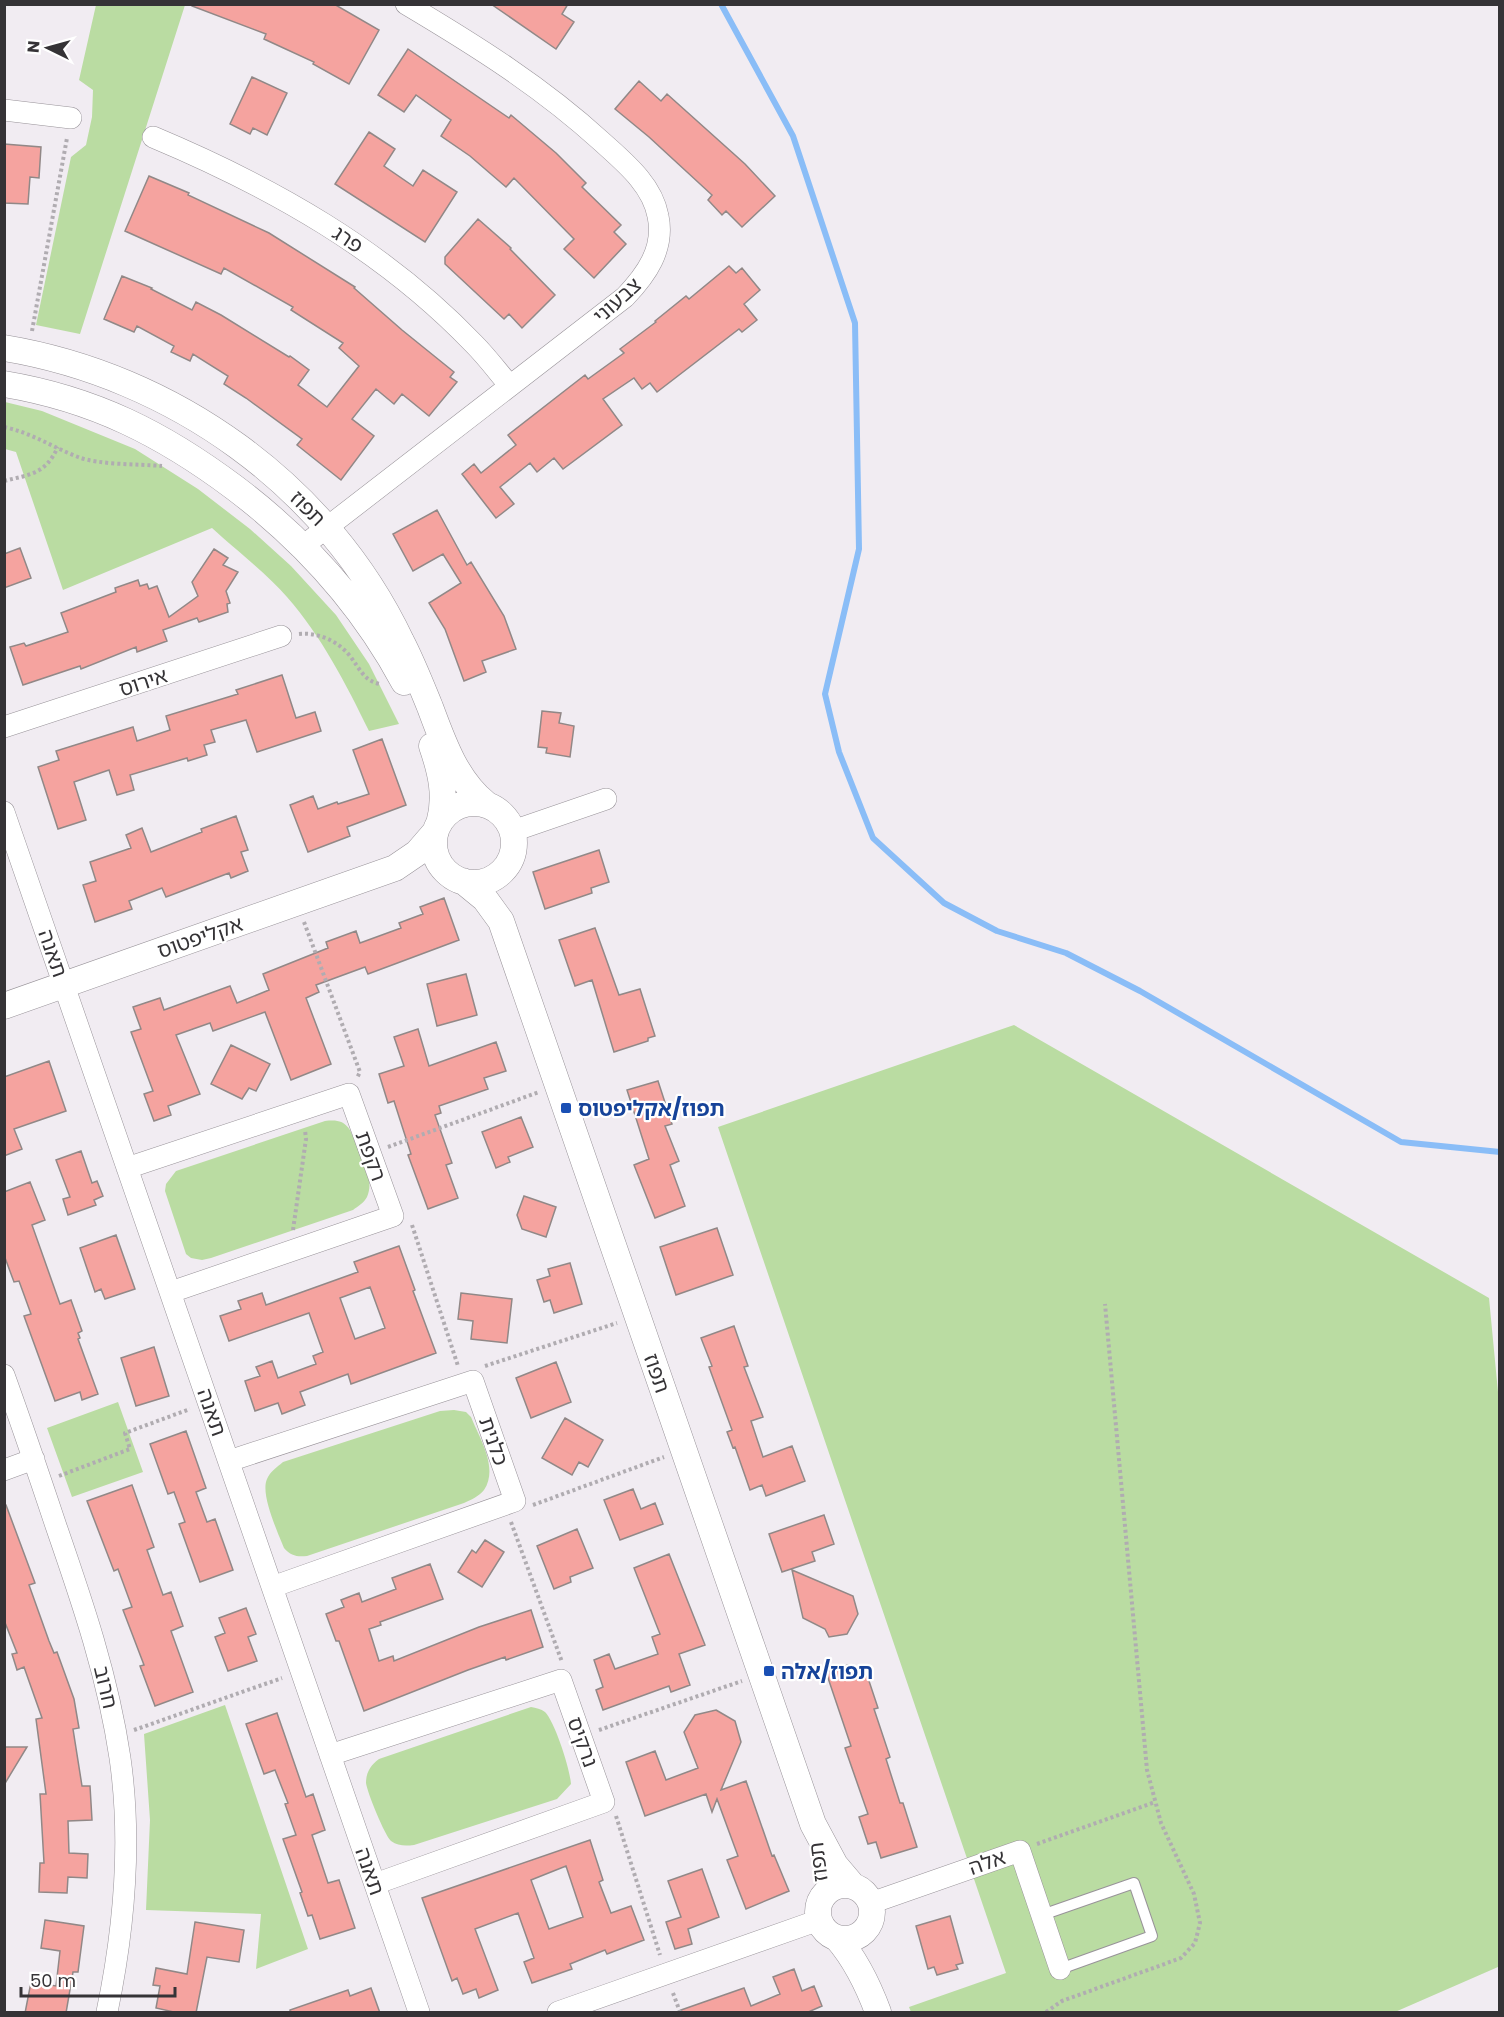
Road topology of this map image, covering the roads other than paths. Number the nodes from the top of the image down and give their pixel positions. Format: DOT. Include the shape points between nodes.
graph roads {
  1 [pos="406,4"];
  2 [pos="4,110"];
  3 [pos="70,118"];
  4 [pos="153,137"];
  5 [pos="16,350"];
  6 [pos="4,384"];
  7 [pos="510,386"];
  8 [pos="327,527"];
  9 [pos="303,546"];
  10 [pos="281,636"];
  11 [pos="4,727"];
  12 [pos="606,799"];
  13 [pos="486,804"];
  14 [pos="4,812"];
  15 [pos="437,828"];
  16 [pos="513,831"];
  17 [pos="507,866"];
  18 [pos="395,868"];
  19 [pos="459,880"];
  20 [pos="501,921"];
  21 [pos="64,985"];
  22 [pos="4,1006"];
  23 [pos="128,1167"];
  24 [pos="171,1292"];
  25 [pos="4,1375"];
  26 [pos="34,1459"];
  27 [pos="229,1461"];
  28 [pos="4,1470"];
  29 [pos="272,1587"];
  30 [pos="330,1755"];
  31 [pos="813,1824"];
  32 [pos="375,1884"];
  33 [pos="852,1886"];
  34 [pos="820,1909"];
  35 [pos="870,1914"];
  36 [pos="1042,1915"];
  37 [pos="837,1938"];
  38 [pos="1060,1970"];
  39 [pos="875,2004"];
  40 [pos="107,2013"];
  41 [pos="419,2013"];
  42 [pos="558,2013"];
  1 -- 7 [label="street, צבעוני" via="520,76 576,119 643,183 659,217 657,250 640,282"];
  2 -- 3 [label="street"];
  4 -- 7 [label="street, פרג" via="256,183 351,240 436,308"];
  5 -- 8 [label="street, תפוז" via="110,376 193,416 258,462"];
  6 -- 9 [label="street, תפוז" via="56,395 138,425 212,470"];
  7 -- 8 [label="street, צבעוני"];
  8 -- 9 [label="street, צבעוני"];
  8 -- 13 [label="street, תפוז" via="379,598 449,755 467,785"];
  9 -- 15 [label="street, תפוז" via="364,617 404,683 440,770 443,801"];
  10 -- 11 [label="street, אירוס"];
  12 -- 16 [label="street"];
  13 -- 15 [label="street" via="455,807"];
  13 -- 16 [label="street" via="500,811"];
  14 -- 21 [label="street, תאנה"];
  15 -- 18 [label="street, אקליפטוס" via="417,853"];
  15 -- 19 [label="street" via="434,848 439,862"];
  16 -- 17 [label="street" via="514,846"];
  17 -- 19 [label="street" via="486,881"];
  17 -- 20 [label="street, תפוז"];
  18 -- 19 [label="street, אקליפטוס" via="423,869"];
  18 -- 21 [label="street, אקליפטוס"];
  19 -- 20 [label="street, תפוז" via="485,899"];
  20 -- 31 [label="street, תפוז"];
  21 -- 22 [label="street, אקליפטוס"];
  21 -- 23 [label="street, תאנה"];
  23 -- 24 [label="street, תאנה"];
  23 -- 24 [label="street, רקפת" via="349,1094 393,1216"];
  24 -- 27 [label="street, תאנה"];
  25 -- 26 [label="street, חרוב"];
  26 -- 28 [label="street"];
  26 -- 40 [label="street, חרוב" via="90,1626 109,1695 120,1760 124,1881 120,1937"];
  27 -- 29 [label="street, תאנה"];
  27 -- 29 [label="street, כלנית" via="468,1382 510,1503"];
  29 -- 30 [label="street, תאנה"];
  30 -- 32 [label="street, תאנה"];
  30 -- 32 [label="street, נרקיס" via="561,1680 604,1802"];
  31 -- 33 [label="street, תפוז" via="835,1865"];
  31 -- 34 [label="street, תפוז" via="820,1870"];
  32 -- 41 [label="street, תאנה"];
  33 -- 34 [label="street" via="836,1886 827,1891"];
  33 -- 35 [label="street" via="866,1894"];
  34 -- 37 [label="street" via="824,1929"];
  34 -- 42 [label="street" via="667,1974"];
  35 -- 36 [label="street, אלה" via="1020,1851"];
  35 -- 37 [label="street" via="862,1933 853,1938"];
  35 -- 39 [label="street" via="866,1955"];
  36 -- 38 [label="street, אלה"];
  36 -- 38 [label="lane" via="1134,1883 1152,1936"];
  37 -- 39 [label="street" via="851,1956"];
}
